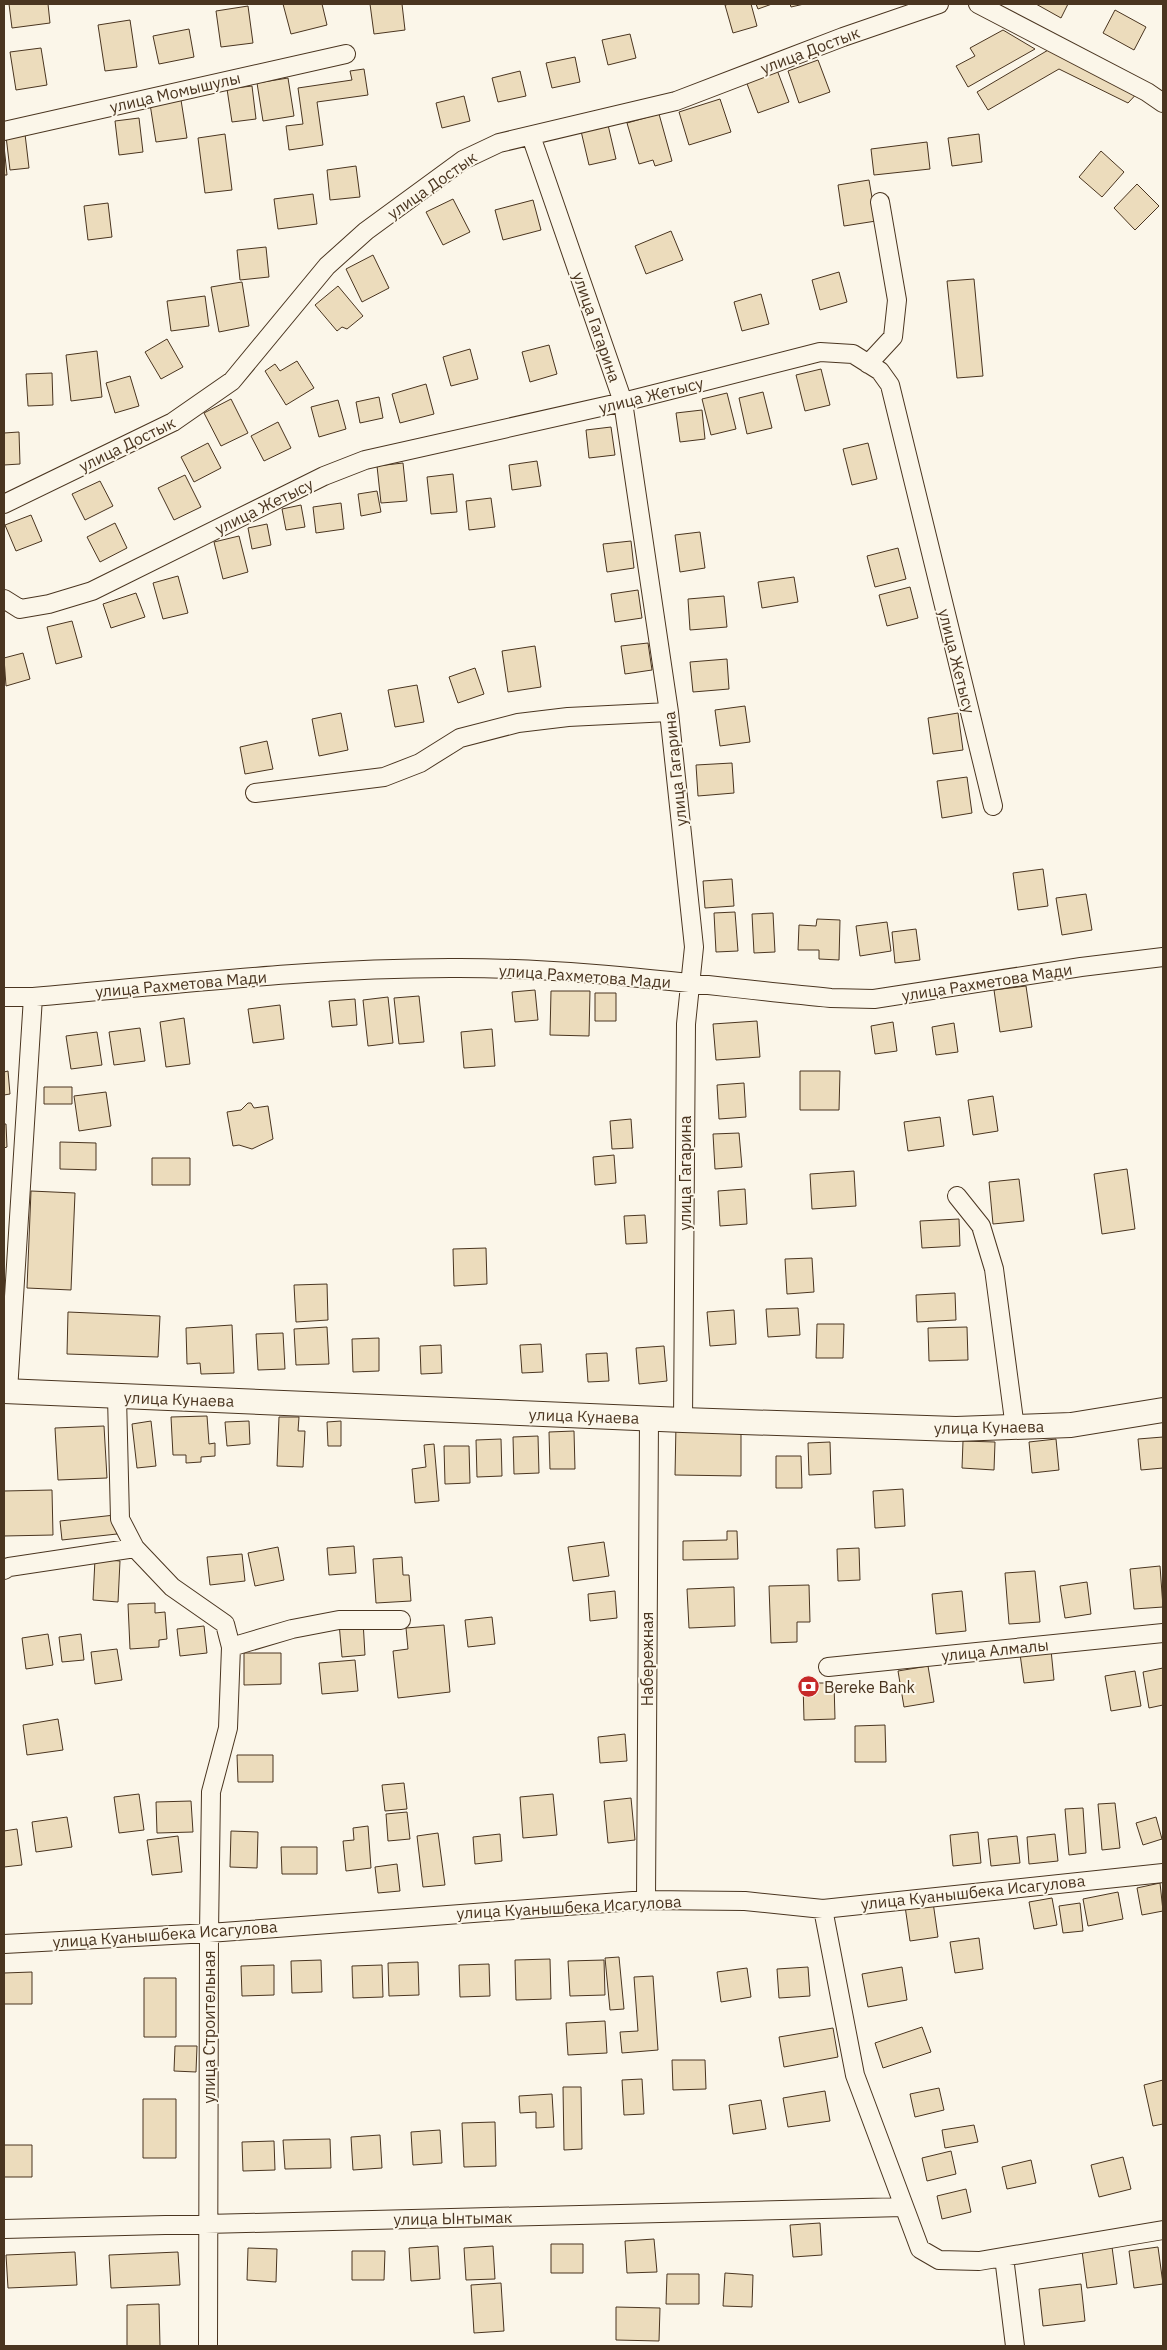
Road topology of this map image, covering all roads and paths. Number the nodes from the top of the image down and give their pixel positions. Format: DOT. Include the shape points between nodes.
graph roads {
  1 [pos="939,4"];
  2 [pos="978,4"];
  3 [pos="346,54"];
  4 [pos="1163,103"];
  5 [pos="4,131"];
  6 [pos="531,136"];
  7 [pos="880,202"];
  8 [pos="868,364"];
  9 [pos="623,402"];
  10 [pos="4,504"];
  11 [pos="4,599"];
  12 [pos="669,712"];
  13 [pos="255,792"];
  14 [pos="993,806"];
  15 [pos="1163,957"];
  16 [pos="689,984"];
  17 [pos="4,997"];
  18 [pos="33,997"];
  19 [pos="957,1196"];
  20 [pos="6,1391"];
  21 [pos="117,1397"];
  22 [pos="1163,1410"];
  23 [pos="648,1419"];
  24 [pos="683,1420"];
  25 [pos="1015,1428"];
  26 [pos="135,1548"];
  27 [pos="4,1570"];
  28 [pos="401,1620"];
  29 [pos="1163,1633"];
  30 [pos="230,1647"];
  31 [pos="828,1667"];
  32 [pos="1163,1873"];
  33 [pos="646,1900"];
  34 [pos="823,1908"];
  35 [pos="209,1933"];
  36 [pos="4,1944"];
  37 [pos="903,2207"];
  38 [pos="209,2224"];
  39 [pos="4,2229"];
  40 [pos="1163,2230"];
  41 [pos="1004,2257"];
  42 [pos="208,2346"];
  43 [pos="1015,2346"];
  1 -- 6 [label="street, улица Достык" via="676,101"];
  2 -- 4 [label="street"];
  3 -- 5 [label="street, улица Момышулы"];
  6 -- 9 [label="street, улица Гагарина"];
  6 -- 10 [label="street, улица Достык" via="500,143 463,160 366,231 327,266 232,381 181,417"];
  7 -- 8 [label="street" via="897,300 893,337"];
  8 -- 9 [label="street, улица Жетысу" via="853,354 820,352"];
  8 -- 14 [label="street, улица Жетысу" via="880,371 890,385"];
  9 -- 11 [label="street, улица Жетысу" via="365,460 324,476 92,591 20,609"];
  9 -- 12 [label="street, улица Гагарина"];
  12 -- 13 [label="street" via="518,723 460,738 420,764 384,777"];
  12 -- 16 [label="street, улица Гагарина" via="694,947"];
  15 -- 16 [label="street, улица Рахметова Мади" via="874,999"];
  16 -- 18 [label="street, улица Рахметова Мади" via="564,971 452,968 336,970"];
  16 -- 24 [label="street, улица Гагарина"];
  17 -- 18 [label="street, улица Рахметова Мади"];
  18 -- 20 [label="street"];
  19 -- 25 [label="street" via="981,1226 994,1269"];
  20 -- 21 [label="main road, улица Кунаева"];
  21 -- 23 [label="main road, улица Кунаева"];
  21 -- 26 [label="street, улица Строительная" via="120,1519"];
  22 -- 25 [label="main road, улица Кунаева" via="1070,1425"];
  23 -- 24 [label="main road, улица Кунаева"];
  23 -- 33 [label="street, Набережная"];
  24 -- 25 [label="main road, улица Кунаева"];
  26 -- 27 [label="street"];
  26 -- 30 [label="street, улица Строительная" via="172,1587 225,1624"];
  28 -- 30 [label="street" via="339,1620 292,1629"];
  29 -- 31 [label="street, улица Алмалы"];
  30 -- 35 [label="street, улица Строительная" via="228,1728 211,1792"];
  32 -- 34 [label="street, улица Куанышбека Исагулова"];
  33 -- 34 [label="street, улица Куанышбека Исагулова" via="745,1901"];
  33 -- 35 [label="street, улица Куанышбека Исагулова"];
  34 -- 37 [label="street" via="856,2076"];
  35 -- 36 [label="street, улица Куанышбека Исагулова"];
  35 -- 38 [label="street, улица Строительная"];
  37 -- 38 [label="street, улица Ынтымак"];
  37 -- 41 [label="street" via="920,2248 939,2260 979,2261"];
  38 -- 39 [label="street, улица Ынтымак"];
  38 -- 42 [label="street, улица Строительная"];
  40 -- 41 [label="street"];
  41 -- 43 [label="street"];
}
